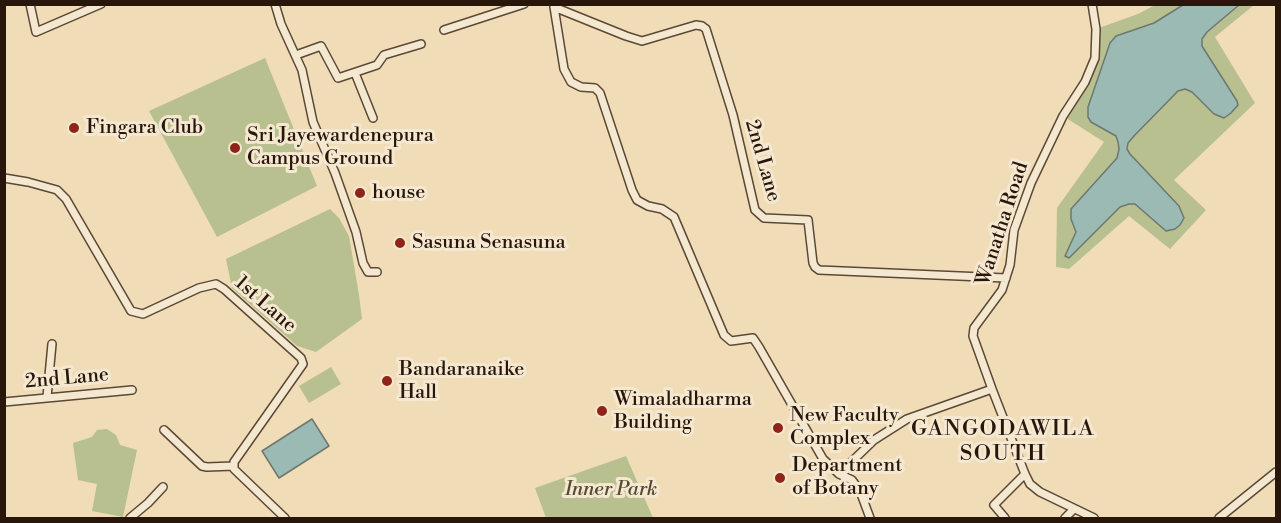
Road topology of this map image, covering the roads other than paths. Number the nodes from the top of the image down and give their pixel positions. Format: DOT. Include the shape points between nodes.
graph roads {
  1 [pos="30,4"];
  2 [pos="101,4"];
  3 [pos="275,4"];
  4 [pos="524,4"];
  5 [pos="1092,4"];
  6 [pos="555,6"];
  7 [pos="444,30"];
  8 [pos="421,44"];
  9 [pos="296,55"];
  10 [pos="355,73"];
  11 [pos="373,118"];
  12 [pos="4,178"];
  13 [pos="377,272"];
  14 [pos="1006,278"];
  15 [pos="52,344"];
  16 [pos="992,388"];
  17 [pos="132,390"];
  18 [pos="46,397"];
  19 [pos="4,402"];
  20 [pos="164,430"];
  21 [pos="234,466"];
  22 [pos="1276,472"];
  23 [pos="839,474"];
  24 [pos="1025,474"];
  25 [pos="163,488"];
  26 [pos="1074,509"];
  27 [pos="130,519"];
  28 [pos="285,519"];
  29 [pos="870,519"];
  30 [pos="1005,519"];
  31 [pos="1065,519"];
  32 [pos="1094,519"];
  33 [pos="1219,519"];
  1 -- 2 [label="street" via="36,33"];
  3 -- 9 [label="street"];
  4 -- 7 [label="street"];
  5 -- 14 [label="street, Wanatha Road" via="1095,58 1031,183 1014,230"];
  6 -- 14 [label="street, 2nd Lane" via="642,40 696,25 706,29 733,115 755,210 764,218 807,220 813,263 819,270"];
  6 -- 23 [label="street" via="564,69 571,82 600,93 637,200 674,217 724,335 731,341 753,339 823,459"];
  8 -- 10 [label="street" via="384,56 376,65"];
  9 -- 10 [label="street" via="321,46 338,78"];
  9 -- 13 [label="street" via="313,122 356,232 363,263 368,272"];
  10 -- 11 [label="street"];
  12 -- 21 [label="street, 1st Lane" via="57,190 66,199 131,311 143,314 216,284 301,358 303,364"];
  14 -- 16 [label="street, Wanatha Road" via="1002,290 974,328 973,336"];
  15 -- 18 [label="street"];
  16 -- 23 [label="street" via="907,419 874,440"];
  16 -- 24 [label="street, Wanatha Road"];
  17 -- 18 [label="street, 2nd Lane"];
  18 -- 19 [label="street, 2nd Lane"];
  20 -- 21 [label="street" via="202,466"];
  21 -- 28 [label="street"];
  22 -- 33 [label="street"];
  23 -- 29 [label="street" via="852,480 860,491"];
  24 -- 26 [label="street, Wanatha Road" via="1040,492"];
  24 -- 30 [label="street" via="994,505"];
  25 -- 27 [label="street"];
  26 -- 31 [label="street"];
  26 -- 32 [label="street, Wanatha Road"];
}
